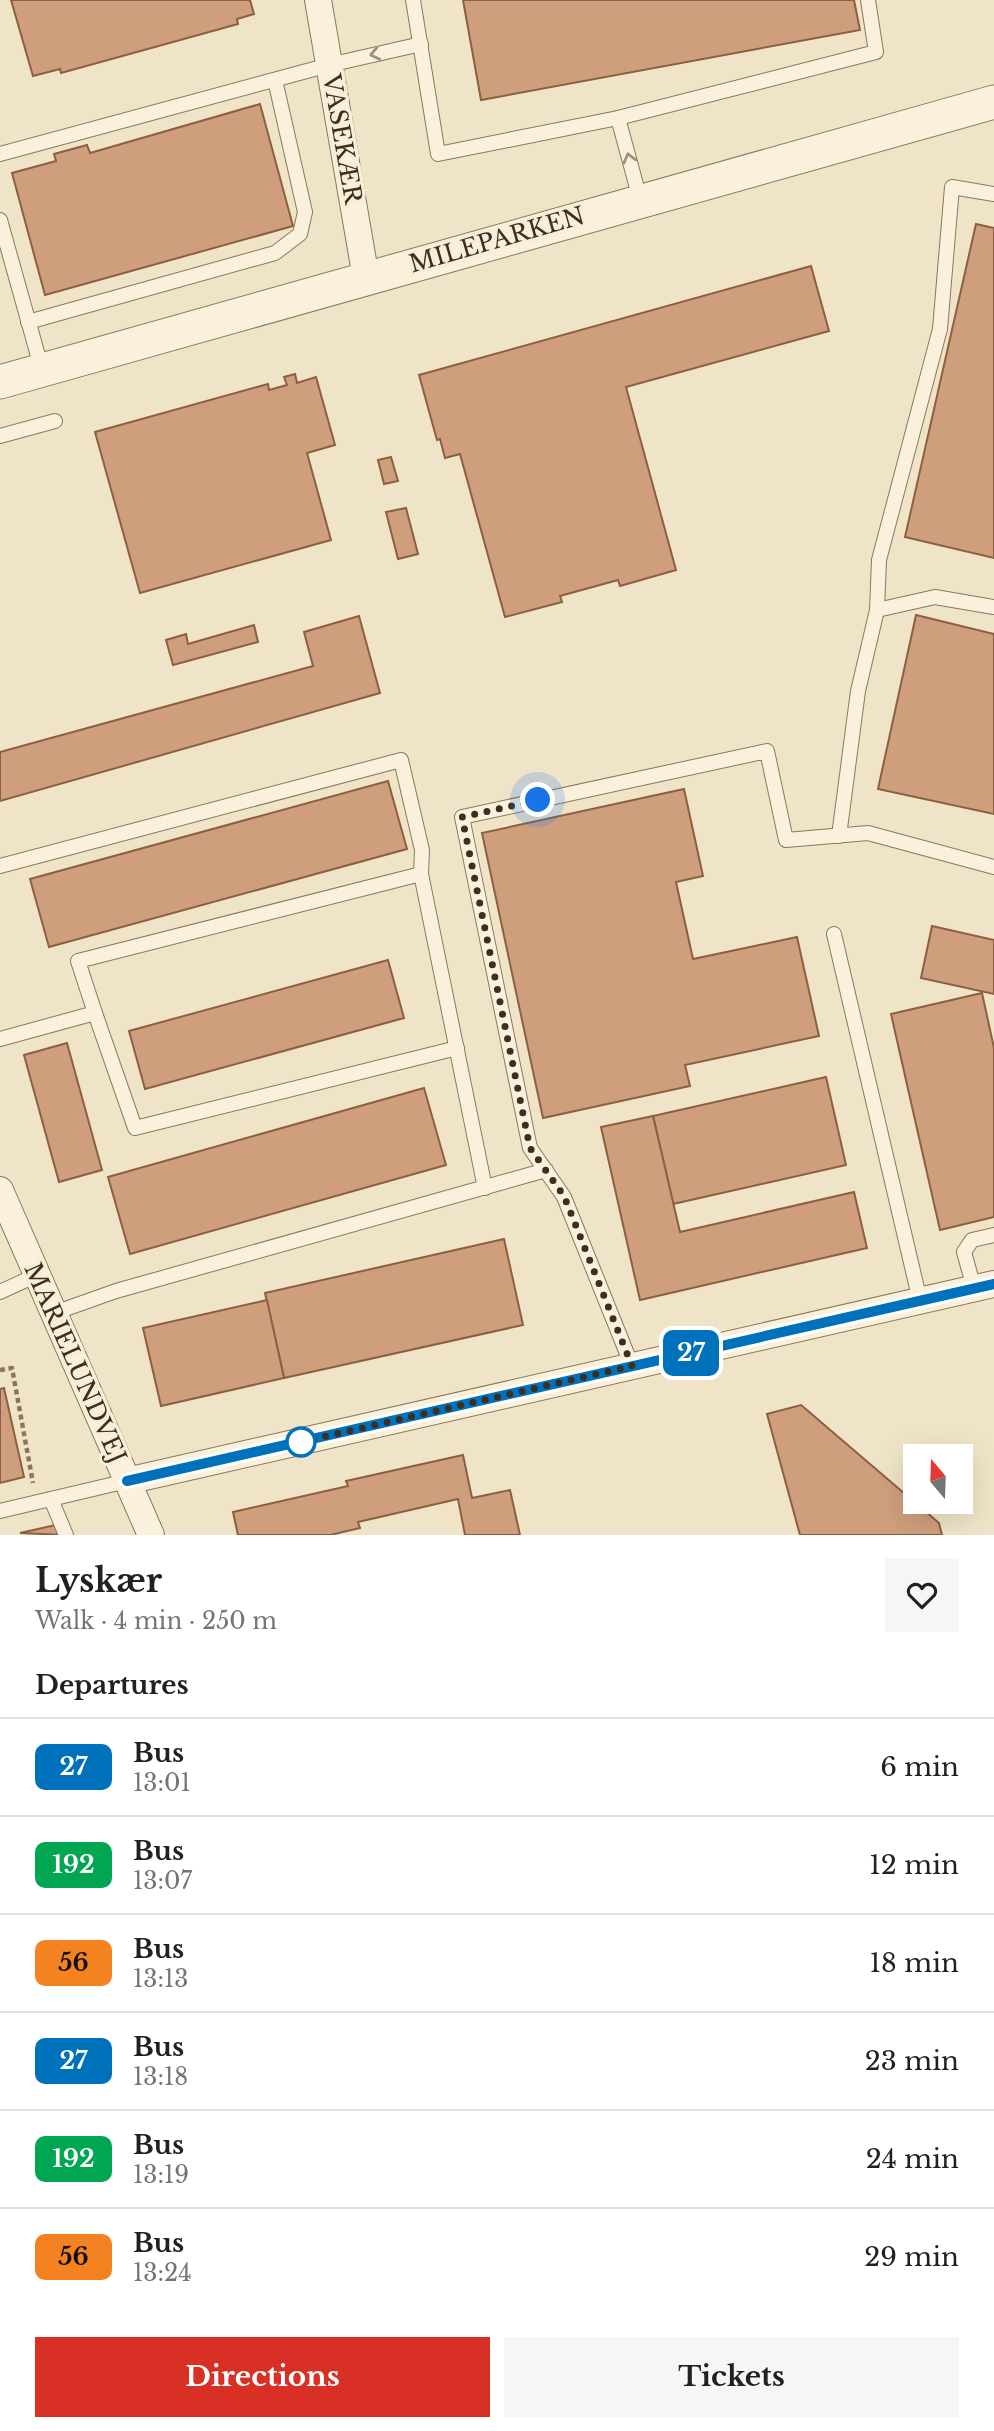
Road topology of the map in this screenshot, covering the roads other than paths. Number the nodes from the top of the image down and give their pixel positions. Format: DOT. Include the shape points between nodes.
graph roads {
  1 [pos="318,0"];
  2 [pos="413,0"];
  3 [pos="868,0"];
  4 [pos="421,44"];
  5 [pos="329,65"];
  6 [pos="275,80"];
  7 [pos="994,102"];
  8 [pos="618,117"];
  9 [pos="0,153"];
  10 [pos="994,194"];
  11 [pos="640,199"];
  12 [pos="0,220"];
  13 [pos="366,278"];
  14 [pos="28,322"];
  15 [pos="41,370"];
  16 [pos="0,382"];
  17 [pos="55,421"];
  18 [pos="0,436"];
  19 [pos="994,607"];
  20 [pos="877,610"];
  21 [pos="839,836"];
  22 [pos="0,866"];
  23 [pos="994,867"];
  24 [pos="421,874"];
  25 [pos="834,934"];
  26 [pos="95,1013"];
  27 [pos="0,1039"];
  28 [pos="457,1048"];
  29 [pos="546,1170"];
  30 [pos="485,1188"];
  31 [pos="0,1190"];
  32 [pos="994,1235"];
  33 [pos="37,1275"];
  34 [pos="984,1286"];
  35 [pos="0,1292"];
  36 [pos="920,1301"];
  37 [pos="54,1313"];
  38 [pos="632,1366"];
  39 [pos="127,1481"];
  40 [pos="51,1499"];
  41 [pos="0,1511"];
  42 [pos="66,1535"];
  43 [pos="151,1535"];
  1 -- 5 [label="street, VASEKÆR"];
  2 -- 4 [label="lane"];
  3 -- 8 [label="lane" via="876,52"];
  4 -- 5 [label="lane, one-way"];
  4 -- 8 [label="lane" via="438,154"];
  5 -- 6 [label="lane"];
  5 -- 13 [label="street, VASEKÆR"];
  6 -- 9 [label="lane"];
  6 -- 14 [label="lane" via="305,212 300,234 275,253"];
  7 -- 11 [label="street, MILEPARKEN"];
  11 -- 8 [label="lane, one-way"];
  10 -- 20 [label="lane" via="952,187 940,329 879,560"];
  11 -- 13 [label="street, MILEPARKEN"];
  12 -- 14 [label="lane"];
  13 -- 15 [label="street, MILEPARKEN"];
  14 -- 15 [label="lane"];
  15 -- 16 [label="street, MILEPARKEN"];
  17 -- 18 [label="lane"];
  19 -- 20 [label="lane" via="935,597"];
  20 -- 21 [label="lane" via="858,691"];
  21 -- 23 [label="lane" via="868,833"];
  21 -- 29 [label="lane" via="786,840 767,751 462,817 530,1148"];
  22 -- 24 [label="lane" via="401,760 422,850"];
  24 -- 26 [label="lane" via="78,961"];
  24 -- 28 [label="lane"];
  25 -- 36 [label="lane"];
  26 -- 27 [label="lane"];
  26 -- 28 [label="lane" via="135,1128"];
  28 -- 30 [label="lane"];
  29 -- 30 [label="lane"];
  29 -- 38 [label="lane" via="564,1196"];
  30 -- 37 [label="lane" via="116,1290"];
  31 -- 33 [label="street, MARIELUNDVEJ"];
  32 -- 34 [label="lane" via="972,1240 964,1252"];
  33 -- 35 [label="lane"];
  33 -- 37 [label="street, MARIELUNDVEJ"];
  34 -- 36 [label="street"];
  36 -- 38 [label="street"];
  37 -- 39 [label="street, MARIELUNDVEJ"];
  38 -- 39 [label="street"];
  39 -- 40 [label="lane"];
  39 -- 43 [label="street, MARIELUNDVEJ"];
  40 -- 41 [label="lane"];
  40 -- 42 [label="lane"];
}
